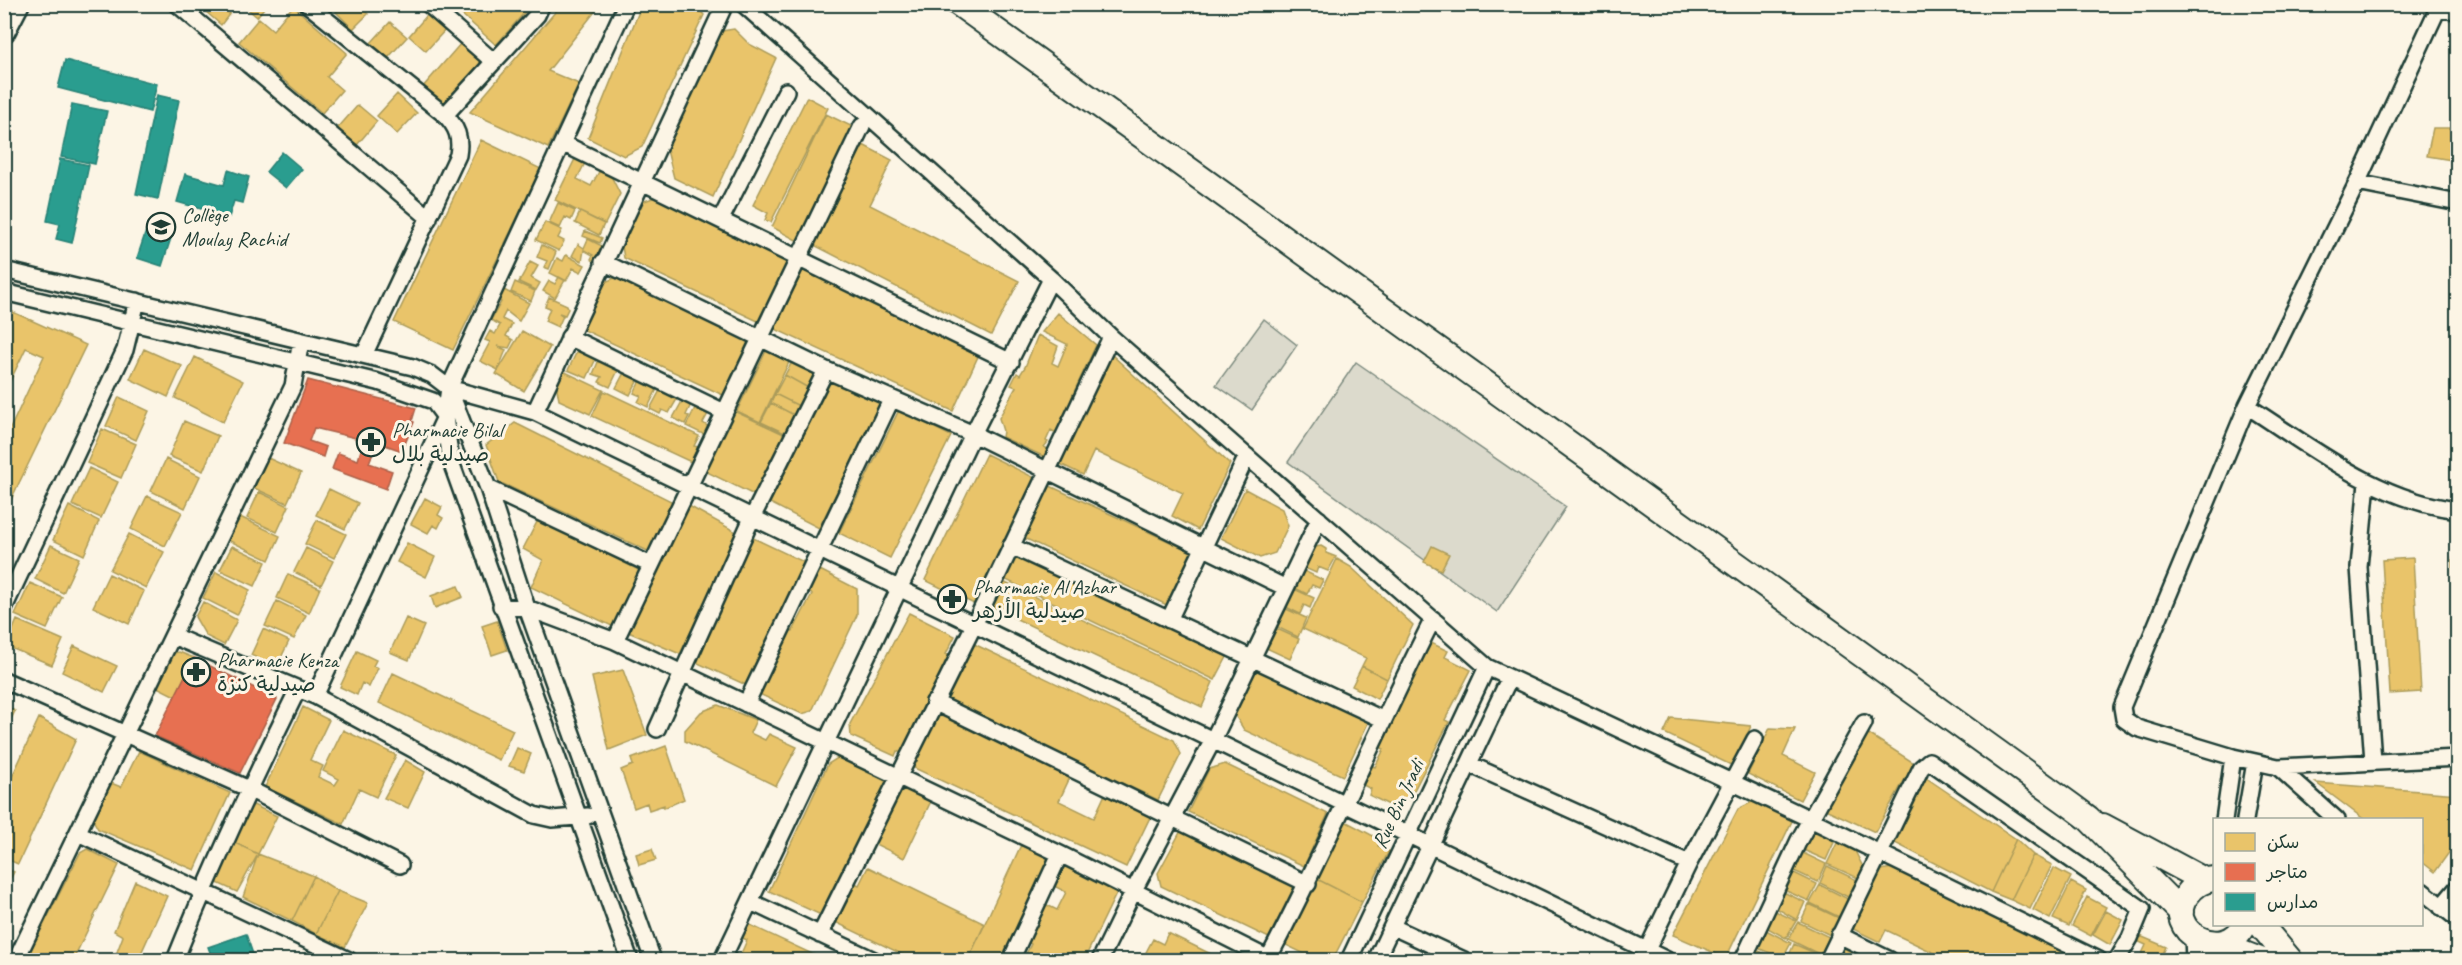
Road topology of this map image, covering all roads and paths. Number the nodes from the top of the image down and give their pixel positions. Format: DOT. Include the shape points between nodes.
graph roads {
  1 [pos="18,4"];
  2 [pos="177,4"];
  3 [pos="307,4"];
  4 [pos="428,4"];
  5 [pos="542,4"];
  6 [pos="725,4"];
  7 [pos="743,4"];
  8 [pos="959,4"];
  9 [pos="2439,7"];
  10 [pos="624,9"];
  11 [pos="2457,11"];
  12 [pos="4,31"];
  13 [pos="494,62"];
  14 [pos="786,91"];
  15 [pos="445,115"];
  16 [pos="862,126"];
  17 [pos="564,144"];
  18 [pos="643,181"];
  19 [pos="2357,183"];
  20 [pos="2457,203"];
  21 [pos="429,218"];
  22 [pos="721,219"];
  23 [pos="800,258"];
  24 [pos="603,262"];
  25 [pos="4,270"];
  26 [pos="1051,279"];
  27 [pos="4,292"];
  28 [pos="137,301"];
  29 [pos="133,324"];
  30 [pos="569,337"];
  31 [pos="1111,337"];
  32 [pos="760,338"];
  33 [pos="301,341"];
  34 [pos="364,356"];
  35 [pos="1011,362"];
  36 [pos="296,364"];
  37 [pos="826,370"];
  38 [pos="448,388"];
  39 [pos="891,400"];
  40 [pos="2247,406"];
  41 [pos="535,412"];
  42 [pos="724,412"];
  43 [pos="445,417"];
  44 [pos="972,434"];
  45 [pos="1247,456"];
  46 [pos="1047,471"];
  47 [pos="2367,482"];
  48 [pos="687,486"];
  49 [pos="488,488"];
  50 [pos="2457,510"];
  51 [pos="752,518"];
  52 [pos="1319,519"];
  53 [pos="1011,546"];
  54 [pos="1204,546"];
  55 [pos="820,551"];
  56 [pos="651,565"];
  57 [pos="1284,587"];
  58 [pos="899,588"];
  59 [pos="501,606"];
  60 [pos="4,608"];
  61 [pos="527,608"];
  62 [pos="1433,619"];
  63 [pos="1169,620"];
  64 [pos="974,625"];
  65 [pos="173,636"];
  66 [pos="615,641"];
  67 [pos="1251,658"];
  68 [pos="1487,667"];
  69 [pos="680,672"];
  70 [pos="1509,679"];
  71 [pos="4,680"];
  72 [pos="298,689"];
  73 [pos="315,696"];
  74 [pos="934,702"];
  75 [pos="746,704"];
  76 [pos="1382,719"];
  77 [pos="1864,723"];
  78 [pos="657,729"];
  79 [pos="125,735"];
  80 [pos="1212,740"];
  81 [pos="1755,740"];
  82 [pos="827,742"];
  83 [pos="2233,757"];
  84 [pos="2457,758"];
  85 [pos="2373,761"];
  86 [pos="2255,762"];
  87 [pos="1469,764"];
  88 [pos="2278,767"];
  89 [pos="897,777"];
  90 [pos="1733,784"];
  91 [pos="249,789"];
  92 [pos="1343,804"];
  93 [pos="599,813"];
  94 [pos="1172,817"];
  95 [pos="579,818"];
  96 [pos="2088,818"];
  97 [pos="2224,818"];
  98 [pos="2245,818"];
  99 [pos="2336,818"];
  100 [pos="1810,819"];
  101 [pos="78,833"];
  102 [pos="1407,834"];
  103 [pos="1430,846"];
  104 [pos="1878,852"];
  105 [pos="1060,854"];
  106 [pos="1689,863"];
  107 [pos="400,865"];
  108 [pos="2211,876"];
  109 [pos="1308,884"];
  110 [pos="2457,887"];
  111 [pos="203,890"];
  112 [pos="1134,890"];
  113 [pos="2423,893"];
  114 [pos="751,902"];
  115 [pos="2441,908"];
  116 [pos="2181,912"];
  117 [pos="2457,919"];
  118 [pos="2243,926"];
  119 [pos="2262,926"];
  120 [pos="1393,927"];
  121 [pos="820,935"];
  122 [pos="1839,935"];
  123 [pos="2193,949"];
  124 [pos="2216,950"];
  125 [pos="1644,955"];
  126 [pos="16,960"];
  127 [pos="176,960"];
  128 [pos="349,960"];
  129 [pos="630,960"];
  130 [pos="653,960"];
  131 [pos="722,960"];
  132 [pos="874,960"];
  133 [pos="1011,960"];
  134 [pos="1100,960"];
  135 [pos="1270,960"];
  136 [pos="1350,960"];
  137 [pos="1376,960"];
  138 [pos="1464,960"];
  139 [pos="1667,960"];
  140 [pos="1743,960"];
  141 [pos="1827,960"];
  142 [pos="1890,960"];
  143 [pos="2099,960"];
  144 [pos="2117,960"];
  145 [pos="2260,960"];
  146 [pos="2290,960"];
  1 -- 12 [label="main road"];
  2 -- 21 [label="street"];
  3 -- 15 [label="street"];
  4 -- 13 [label="street"];
  5 -- 13 [label="street" via="537,15"];
  6 -- 18 [label="street"];
  7 -- 26 [label="street"];
  8 -- 96 [label="main road"];
  9 -- 11 [label="street"];
  9 -- 19 [label="street"];
  10 -- 17 [label="street"];
  13 -- 15 [label="street"];
  14 -- 22 [label="street"];
  15 -- 21 [label="street" via="453,123 460,144"];
  16 -- 23 [label="street"];
  17 -- 18 [label="street"];
  17 -- 38 [label="street"];
  18 -- 22 [label="street"];
  18 -- 24 [label="street"];
  19 -- 20 [label="street"];
  19 -- 40 [label="street"];
  21 -- 34 [label="street"];
  22 -- 23 [label="street"];
  23 -- 32 [label="street"];
  23 -- 35 [label="street"];
  24 -- 30 [label="street"];
  24 -- 32 [label="street"];
  25 -- 28 [label="street"];
  26 -- 31 [label="street"];
  26 -- 35 [label="street"];
  27 -- 29 [label="street"];
  28 -- 29 [label="street"];
  28 -- 33 [label="street"];
  29 -- 36 [label="street"];
  29 -- 60 [label="street" via="125,350"];
  30 -- 41 [label="street"];
  30 -- 42 [label="street"];
  31 -- 45 [label="street"];
  31 -- 46 [label="street"];
  32 -- 37 [label="street"];
  32 -- 42 [label="street"];
  33 -- 34 [label="street"];
  33 -- 36 [label="street"];
  34 -- 38 [label="street" via="413,367"];
  35 -- 44 [label="street"];
  36 -- 43 [label="street" via="408,390 433,401"];
  36 -- 65 [label="street" via="293,386"];
  37 -- 39 [label="street"];
  37 -- 51 [label="street"];
  38 -- 41 [label="street"];
  38 -- 43 [label="street"];
  38 -- 49 [label="street"];
  39 -- 44 [label="street"];
  39 -- 55 [label="street"];
  40 -- 47 [label="street"];
  40 -- 83 [label="street" via="2122,707 2124,719 2137,728"];
  41 -- 48 [label="street"];
  42 -- 48 [label="street"];
  43 -- 59 [label="street" via="451,462"];
  43 -- 73 [label="street"];
  44 -- 46 [label="street"];
  44 -- 58 [label="street"];
  45 -- 52 [label="street"];
  45 -- 54 [label="street"];
  46 -- 53 [label="street"];
  46 -- 54 [label="street"];
  47 -- 50 [label="street" via="2418,503"];
  47 -- 85 [label="street" via="2358,567"];
  48 -- 51 [label="street"];
  48 -- 56 [label="street"];
  49 -- 56 [label="street"];
  49 -- 61 [label="street"];
  51 -- 55 [label="street"];
  51 -- 69 [label="street"];
  52 -- 57 [label="street"];
  52 -- 62 [label="street"];
  53 -- 63 [label="street"];
  53 -- 64 [label="street"];
  54 -- 57 [label="street"];
  54 -- 63 [label="street"];
  55 -- 58 [label="street"];
  55 -- 75 [label="street"];
  56 -- 66 [label="street"];
  57 -- 67 [label="street"];
  58 -- 64 [label="street"];
  58 -- 82 [label="street"];
  59 -- 61 [label="street"];
  59 -- 95 [label="street"];
  61 -- 66 [label="street"];
  61 -- 93 [label="street"];
  62 -- 68 [label="street"];
  62 -- 76 [label="street"];
  63 -- 67 [label="street"];
  64 -- 74 [label="street"];
  64 -- 80 [label="street"];
  65 -- 72 [label="street"];
  65 -- 79 [label="street"];
  66 -- 69 [label="street"];
  67 -- 76 [label="street"];
  67 -- 80 [label="street"];
  68 -- 70 [label="street"];
  68 -- 102 [label="street, Rue Bin Jradi"];
  69 -- 75 [label="street"];
  69 -- 78 [label="street"];
  70 -- 87 [label="street"];
  70 -- 90 [label="street"];
  71 -- 79 [label="street"];
  72 -- 73 [label="street"];
  72 -- 91 [label="street"];
  73 -- 95 [label="street" via="534,815"];
  74 -- 89 [label="street"];
  74 -- 94 [label="street"];
  75 -- 82 [label="street"];
  76 -- 92 [label="street"];
  77 -- 100 [label="street"];
  79 -- 91 [label="street"];
  79 -- 101 [label="street"];
  80 -- 92 [label="street"];
  80 -- 94 [label="street"];
  81 -- 90 [label="street"];
  82 -- 89 [label="street"];
  82 -- 114 [label="street"];
  83 -- 86 [label="street"];
  83 -- 97 [label="street"];
  84 -- 85 [label="street"];
  85 -- 88 [label="street"];
  86 -- 88 [label="street"];
  86 -- 98 [label="street"];
  87 -- 103 [label="street"];
  87 -- 106 [label="street"];
  88 -- 99 [label="street"];
  89 -- 105 [label="street"];
  89 -- 121 [label="street"];
  90 -- 100 [label="street"];
  90 -- 106 [label="street"];
  91 -- 107 [label="street"];
  91 -- 111 [label="street"];
  92 -- 102 [label="street"];
  92 -- 109 [label="street"];
  93 -- 95 [label="street"];
  93 -- 130 [label="street"];
  94 -- 109 [label="street"];
  94 -- 112 [label="street"];
  95 -- 129 [label="street"];
  96 -- 108 [label="main road"];
  96 -- 116 [label="main road"];
  100 -- 104 [label="street"];
  100 -- 140 [label="street"];
  101 -- 111 [label="street"];
  101 -- 126 [label="street"];
  102 -- 103 [label="street"];
  102 -- 136 [label="street, Rue Bin Jradi"];
  103 -- 120 [label="street"];
  103 -- 125 [label="street"];
  104 -- 122 [label="street"];
  104 -- 143 [label="street"];
  104 -- 144 [label="street" via="1921,768 1926,762 1932,763 2142,909"];
  105 -- 112 [label="street"];
  105 -- 133 [label="street"];
  106 -- 125 [label="street"];
  108 -- 116 [label="main road" via="2192,887"];
  109 -- 135 [label="street"];
  110 -- 115 [label="street"];
  111 -- 127 [label="street"];
  111 -- 128 [label="street"];
  112 -- 134 [label="street"];
  112 -- 135 [label="street"];
  113 -- 115 [label="street"];
  114 -- 121 [label="street"];
  114 -- 131 [label="street"];
  115 -- 117 [label="street"];
  116 -- 123 [label="main road"];
  118 -- 124 [label="main road" via="2233,940"];
  119 -- 146 [label="main road"];
  120 -- 137 [label="street"];
  120 -- 138 [label="street"];
  121 -- 132 [label="street"];
  122 -- 141 [label="street"];
  122 -- 142 [label="street"];
  123 -- 124 [label="main road" via="2204,944"];
  124 -- 145 [label="main road"];
  125 -- 139 [label="street"];
}
